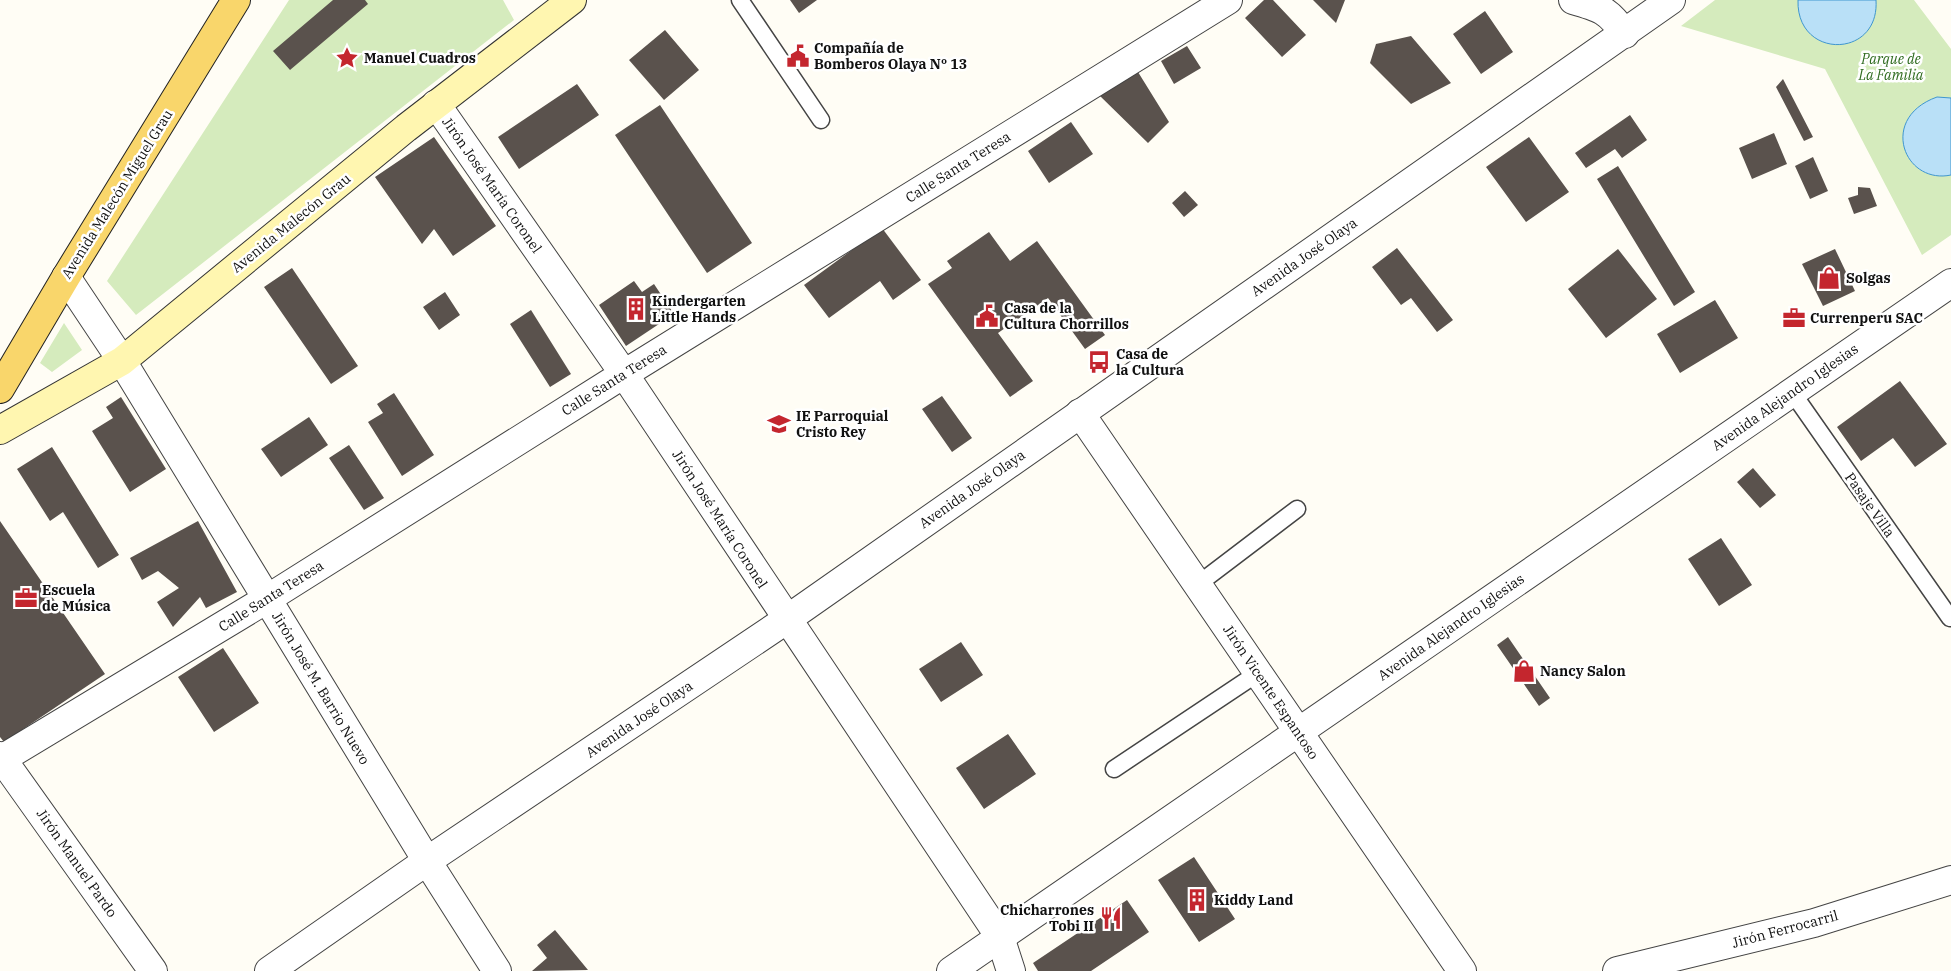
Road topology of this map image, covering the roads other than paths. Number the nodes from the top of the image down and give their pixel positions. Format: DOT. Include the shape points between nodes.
graph roads {
  1 [pos="236,0"];
  2 [pos="572,0"];
  3 [pos="740,0"];
  4 [pos="1228,0"];
  5 [pos="1573,0"];
  6 [pos="1671,0"];
  7 [pos="1625,34"];
  8 [pos="436,104"];
  9 [pos="821,120"];
  10 [pos="66,277"];
  11 [pos="1951,282"];
  12 [pos="122,361"];
  13 [pos="624,374"];
  14 [pos="0,389"];
  15 [pos="1792,392"];
  16 [pos="1080,413"];
  17 [pos="0,430"];
  18 [pos="1296,509"];
  19 [pos="1197,585"];
  20 [pos="267,599"];
  21 [pos="1950,618"];
  22 [pos="786,620"];
  23 [pos="1258,673"];
  24 [pos="1298,732"];
  25 [pos="1,758"];
  26 [pos="1114,769"];
  27 [pos="427,861"];
  28 [pos="1951,880"];
  29 [pos="1000,937"];
  30 [pos="153,971"];
  31 [pos="269,971"];
  32 [pos="497,971"];
  33 [pos="951,971"];
  34 [pos="1011,971"];
  35 [pos="1462,971"];
  36 [pos="1617,971"];
  1 -- 10 [label="main road, Avenida Malecón Miguel Grau"];
  2 -- 8 [label="main road, Avenida Malecón Grau"];
  3 -- 9 [label="lane"];
  4 -- 13 [label="street, Calle Santa Teresa"];
  5 -- 7 [label="street" via="1611,15"];
  6 -- 7 [label="street, Avenida José Olaya"];
  7 -- 16 [label="street, Avenida José Olaya"];
  8 -- 12 [label="main road, Avenida Malecón Grau"];
  8 -- 13 [label="street, Jirón José María Coronel"];
  10 -- 12 [label="street, Jirón José M. Barrio Nuevo"];
  10 -- 14 [label="main road, Avenida Malecón Miguel Grau"];
  11 -- 15 [label="street, Avenida Alejandro Iglesias"];
  12 -- 17 [label="main road, Avenida Malecón Grau"];
  12 -- 20 [label="street, Jirón José M. Barrio Nuevo"];
  13 -- 20 [label="street, Calle Santa Teresa"];
  13 -- 22 [label="street, Jirón José María Coronel"];
  15 -- 21 [label="lane, Pasaje Villa"];
  15 -- 24 [label="street, Avenida Alejandro Iglesias"];
  16 -- 19 [label="street, Jirón Vicente Espantoso"];
  16 -- 22 [label="street, Avenida José Olaya"];
  18 -- 19 [label="lane"];
  19 -- 23 [label="street, Jirón Vicente Espantoso"];
  20 -- 25 [label="street, Calle Santa Teresa"];
  20 -- 27 [label="street, Jirón José M. Barrio Nuevo"];
  22 -- 27 [label="street, Avenida José Olaya"];
  22 -- 29 [label="street, Jirón José María Coronel"];
  23 -- 24 [label="street, Jirón Vicente Espantoso"];
  23 -- 26 [label="lane"];
  24 -- 29 [label="street, Avenida Alejandro Iglesias"];
  24 -- 35 [label="street, Jirón Vicente Espantoso"];
  25 -- 30 [label="street, Jirón Manuel Pardo"];
  27 -- 31 [label="street, Avenida José Olaya"];
  27 -- 32 [label="street, Jirón José M. Barrio Nuevo"];
  28 -- 36 [label="street, Jirón Ferrocarril" via="1814,924"];
  29 -- 33 [label="street, Avenida Alejandro Iglesias"];
  29 -- 34 [label="street"];
}
